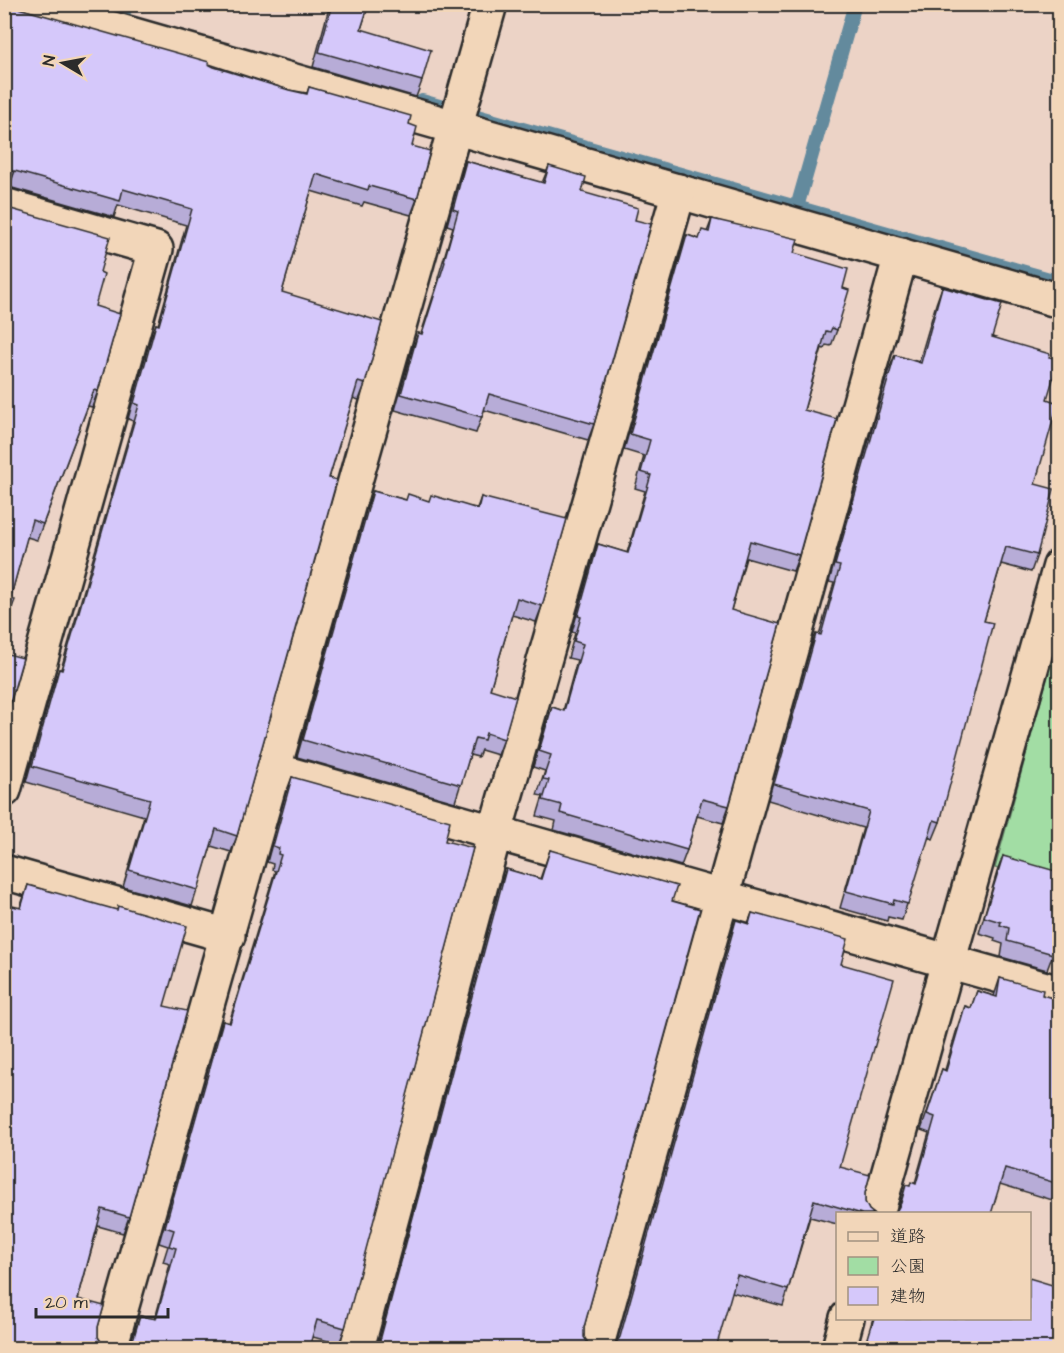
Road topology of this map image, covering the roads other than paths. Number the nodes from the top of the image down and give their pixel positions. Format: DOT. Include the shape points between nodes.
graph roads {
  1 [pos="26,4"];
  2 [pos="490,4"];
  3 [pos="454,128"];
  4 [pos="679,191"];
  5 [pos="4,205"];
  6 [pos="901,255"];
  7 [pos="1059,301"];
  8 [pos="1059,566"];
  9 [pos="275,770"];
  10 [pos="4,790"];
  11 [pos="495,832"];
  12 [pos="4,872"];
  13 [pos="722,897"];
  14 [pos="228,936"];
  15 [pos="948,961"];
  16 [pos="1059,993"];
  17 [pos="878,1212"];
  18 [pos="846,1320"];
  19 [pos="110,1348"];
  20 [pos="357,1348"];
  21 [pos="596,1348"];
  22 [pos="839,1348"];
  1 -- 3 [label="street"];
  2 -- 3 [label="street"];
  3 -- 4 [label="street"];
  3 -- 9 [label="street"];
  4 -- 6 [label="street"];
  4 -- 11 [label="street"];
  5 -- 10 [label="street" via="156,249"];
  6 -- 7 [label="street"];
  6 -- 13 [label="street"];
  8 -- 15 [label="street"];
  9 -- 11 [label="street"];
  9 -- 14 [label="street"];
  11 -- 13 [label="street"];
  11 -- 20 [label="street"];
  12 -- 14 [label="street"];
  13 -- 15 [label="street"];
  13 -- 21 [label="street"];
  14 -- 19 [label="street"];
  15 -- 16 [label="street"];
  15 -- 17 [label="street"];
  18 -- 22 [label="street"];
}
